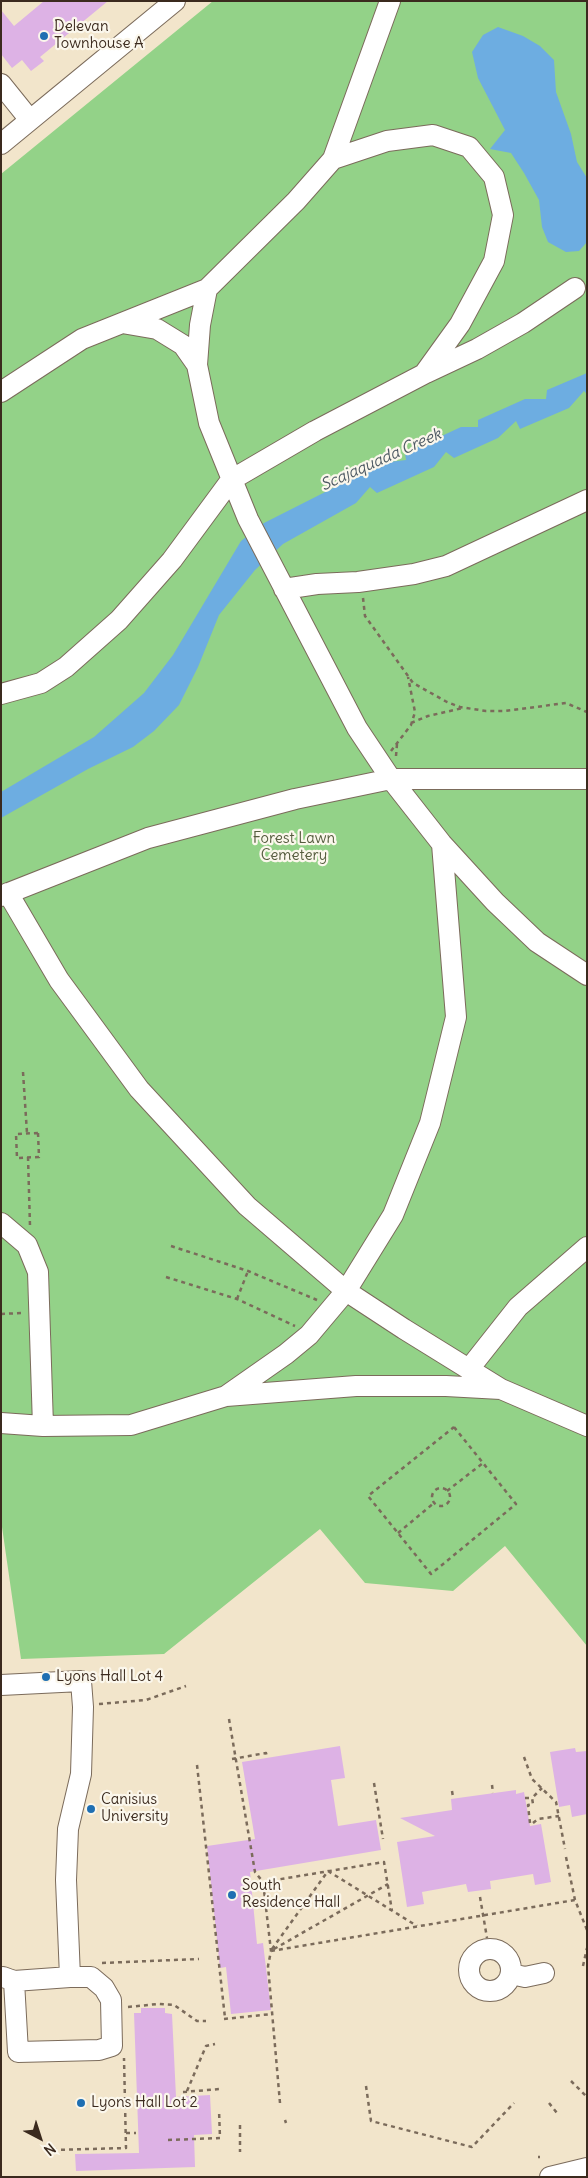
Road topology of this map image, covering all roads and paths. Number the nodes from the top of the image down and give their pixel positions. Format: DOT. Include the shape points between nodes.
graph roads {
  1 [pos="175,1"];
  2 [pos="390,1"];
  3 [pos="1,84"];
  4 [pos="30,120"];
  5 [pos="1,144"];
  6 [pos="333,159"];
  7 [pos="575,288"];
  8 [pos="208,289"];
  9 [pos="120,323"];
  10 [pos="197,364"];
  11 [pos="424,374"];
  12 [pos="1,392"];
  13 [pos="231,480"];
  14 [pos="587,500"];
  15 [pos="370,580"];
  16 [pos="284,589"];
  17 [pos="408,676"];
  18 [pos="1,694"];
  19 [pos="465,708"];
  20 [pos="587,712"];
  21 [pos="412,723"];
  22 [pos="379,761"];
  23 [pos="391,779"];
  24 [pos="587,779"];
  25 [pos="442,844"];
  26 [pos="5,895"];
  27 [pos="587,975"];
  28 [pos="23,1072"];
  29 [pos="27,1134"];
  30 [pos="28,1157"];
  31 [pos="1,1223"];
  32 [pos="27,1245"];
  33 [pos="171,1246"];
  34 [pos="587,1247"];
  35 [pos="248,1271"];
  36 [pos="166,1277"];
  37 [pos="346,1291"];
  38 [pos="237,1299"];
  39 [pos="332,1308"];
  40 [pos="309,1335"];
  41 [pos="469,1369"];
  42 [pos="500,1389"];
  43 [pos="226,1396"];
  44 [pos="1,1423"];
  45 [pos="43,1426"];
  46 [pos="587,1426"];
  47 [pos="483,1462"];
  48 [pos="447,1491"];
  49 [pos="434,1502"];
  50 [pos="398,1532"];
  51 [pos="1,1685"];
  52 [pos="186,1686"];
  53 [pos="91,1705"];
  54 [pos="229,1719"];
  55 [pos="267,1757"];
  56 [pos="524,1757"];
  57 [pos="234,1759"];
  58 [pos="197,1766"];
  59 [pos="374,1783"];
  60 [pos="492,1785"];
  61 [pos="542,1788"];
  62 [pos="452,1791"];
  63 [pos="493,1793"];
  64 [pos="453,1797"];
  65 [pos="525,1798"];
  66 [pos="532,1798"];
  67 [pos="559,1816"];
  68 [pos="383,1839"];
  69 [pos="565,1849"];
  70 [pos="566,1858"];
  71 [pos="328,1871"];
  72 [pos="263,1882"];
  73 [pos="388,1884"];
  74 [pos="368,1895"];
  75 [pos="480,1897"];
  76 [pos="575,1900"];
  77 [pos="392,1911"];
  78 [pos="484,1915"];
  79 [pos="417,1926"];
  80 [pos="587,1930"];
  81 [pos="487,1938"];
  82 [pos="587,1948"];
  83 [pos="271,1951"];
  84 [pos="199,1959"];
  85 [pos="100,1964"];
  86 [pos="582,1966"];
  87 [pos="544,1973"];
  88 [pos="511,1974"];
  89 [pos="70,1977"];
  90 [pos="8,1978"];
  91 [pos="123,2008"];
  92 [pos="272,2014"];
  93 [pos="206,2021"];
  94 [pos="215,2044"];
  95 [pos="571,2081"];
  96 [pos="366,2086"];
  97 [pos="220,2089"];
  98 [pos="587,2097"];
  99 [pos="280,2103"];
  100 [pos="549,2103"];
  101 [pos="514,2104"];
  102 [pos="219,2110"];
  103 [pos="557,2112"];
  104 [pos="240,2125"];
  105 [pos="136,2133"];
  106 [pos="126,2134"];
  107 [pos="168,2140"];
  108 [pos="126,2148"];
  109 [pos="53,2150"];
  110 [pos="240,2152"];
  111 [pos="587,2168"];
  112 [pos="559,2176"];
  1 -- 4 [label="street"];
  2 -- 6 [label="street"];
  3 -- 4 [label="street"];
  4 -- 5 [label="street"];
  6 -- 8 [label="street"];
  6 -- 11 [label="street" via="387,141 433,135 469,147 494,177 503,215 494,261 460,324"];
  7 -- 11 [label="street" via="524,323"];
  8 -- 9 [label="street"];
  8 -- 10 [label="street" via="200,326"];
  9 -- 10 [label="street" via="157,329 183,345"];
  9 -- 12 [label="street" via="82,339"];
  10 -- 13 [label="street" via="209,423"];
  11 -- 13 [label="street" via="315,431"];
  13 -- 16 [label="street"];
  13 -- 18 [label="street" via="172,560 119,620 66,667 41,684"];
  14 -- 15 [label="street" via="446,566"];
  15 -- 16 [label="street"];
  15 -- 17 [label="path" via="362,604 364,616"];
  16 -- 22 [label="street" via="357,728"];
  17 -- 19 [label="path" via="413,683"];
  17 -- 21 [label="path" via="415,712"];
  19 -- 20 [label="path" via="505,711 566,703"];
  19 -- 21 [label="path" via="447,710"];
  21 -- 22 [label="path" via="402,739"];
  22 -- 23 [label="street"];
  23 -- 24 [label="street"];
  23 -- 25 [label="street"];
  23 -- 26 [label="street" via="295,799 148,838"];
  25 -- 27 [label="street" via="537,942"];
  25 -- 37 [label="street" via="456,1017 430,1123 393,1215"];
  26 -- 37 [label="street" via="59,980 138,1089 247,1206"];
  28 -- 29 [label="path"];
  29 -- 30 [label="path" via="38,1133 39,1157"];
  29 -- 30 [label="path" via="16,1134 17,1158"];
  30 -- 32 [label="path" via="31,1232"];
  31 -- 32 [label="street"];
  32 -- 45 [label="street" via="38,1272"];
  33 -- 35 [label="path"];
  34 -- 41 [label="street" via="518,1307"];
  35 -- 38 [label="path"];
  35 -- 39 [label="path"];
  36 -- 38 [label="path"];
  37 -- 39 [label="street"];
  37 -- 41 [label="street"];
  38 -- 40 [label="path"];
  39 -- 40 [label="street"];
  40 -- 43 [label="street"];
  41 -- 42 [label="street"];
  42 -- 43 [label="street" via="356,1386"];
  42 -- 46 [label="street"];
  43 -- 45 [label="street" via="131,1425"];
  44 -- 45 [label="street"];
  47 -- 48 [label="path"];
  47 -- 50 [label="path" via="454,1427 368,1496"];
  47 -- 50 [label="path" via="516,1504 431,1574"];
  48 -- 49 [label="path" via="436,1489 432,1494"];
  48 -- 49 [label="path" via="447,1503 439,1505"];
  49 -- 50 [label="path"];
  51 -- 89 [label="street" via="81,1682 81,1774 68,1829 67,1855"];
  52 -- 53 [label="path" via="146,1700"];
  54 -- 57 [label="path"];
  55 -- 57 [label="path" via="266,1753"];
  56 -- 61 [label="path" via="532,1779"];
  57 -- 72 [label="path" via="255,1872"];
  58 -- 92 [label="path" via="224,2019"];
  59 -- 68 [label="path"];
  60 -- 63 [label="path"];
  61 -- 66 [label="path"];
  61 -- 67 [label="path" via="556,1802"];
  62 -- 64 [label="path"];
  65 -- 66 [label="path"];
  66 -- 67 [label="path" via="533,1804 528,1805 532,1823"];
  67 -- 69 [label="path"];
  70 -- 76 [label="path"];
  71 -- 72 [label="path"];
  71 -- 73 [label="path" via="384,1862"];
  71 -- 74 [label="path"];
  71 -- 83 [label="path"];
  72 -- 83 [label="path"];
  73 -- 74 [label="path"];
  73 -- 77 [label="path"];
  74 -- 77 [label="path"];
  74 -- 83 [label="path"];
  75 -- 78 [label="path"];
  76 -- 78 [label="path"];
  76 -- 80 [label="path"];
  77 -- 79 [label="path"];
  78 -- 79 [label="path"];
  78 -- 81 [label="path"];
  79 -- 83 [label="path"];
  82 -- 86 [label="path"];
  83 -- 92 [label="path" via="268,1966"];
  84 -- 85 [label="path"];
  87 -- 88 [label="street" via="525,1977"];
  89 -- 90 [label="street"];
  89 -- 90 [label="street" via="91,1977 104,1988 111,2000 112,2046 18,2052"];
  91 -- 93 [label="path" via="174,2005 197,2021"];
  92 -- 99 [label="path"];
  94 -- 97 [label="path" via="206,2046 185,2092"];
  95 -- 98 [label="path"];
  96 -- 101 [label="path" via="371,2121 472,2147"];
  100 -- 103 [label="path"];
  102 -- 107 [label="path" via="220,2138"];
  104 -- 110 [label="path"];
  105 -- 106 [label="path"];
  108 -- 109 [label="path"];
  111 -- 112 [label="street"];
}
